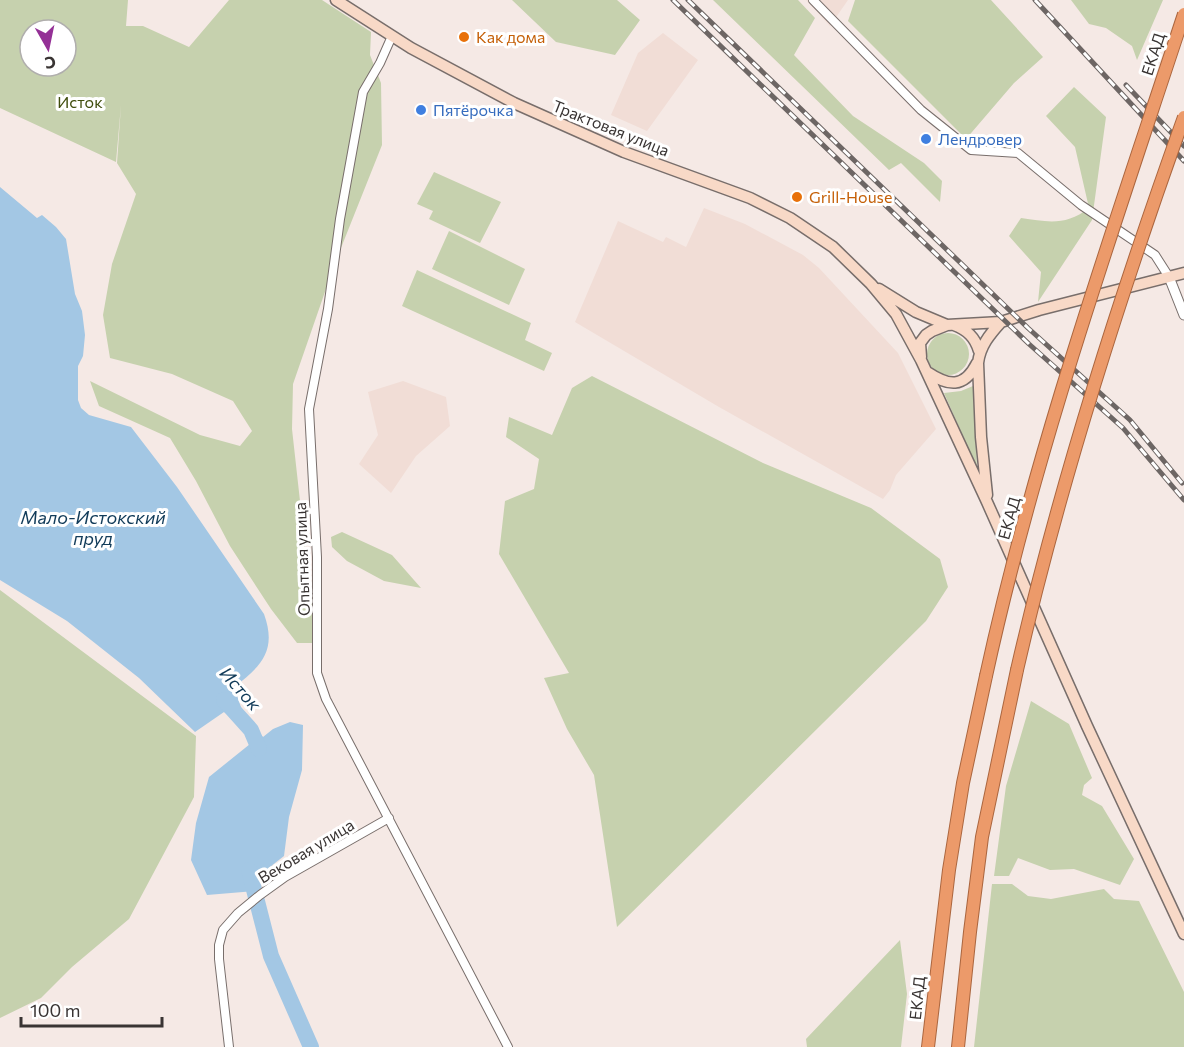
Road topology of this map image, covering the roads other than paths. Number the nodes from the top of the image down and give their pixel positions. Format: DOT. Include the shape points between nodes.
graph roads {
  1 [pos="336,0"];
  2 [pos="813,0"];
  3 [pos="1184,14"];
  4 [pos="392,36"];
  5 [pos="1184,117"];
  6 [pos="1184,273"];
  7 [pos="1169,277"];
  8 [pos="871,284"];
  9 [pos="1184,315"];
  10 [pos="1001,322"];
  11 [pos="950,325"];
  12 [pos="979,351"];
  13 [pos="921,360"];
  14 [pos="978,363"];
  15 [pos="927,372"];
  16 [pos="987,502"];
  17 [pos="389,818"];
  18 [pos="1184,934"];
  19 [pos="229,1047"];
  20 [pos="508,1047"];
  21 [pos="928,1047"];
  22 [pos="958,1047"];
  1 -- 4 [label="main road, Трактовая улица"];
  2 -- 7 [label="street" via="921,110 971,150 1018,153 1082,205 1155,255"];
  3 -- 21 [label="highway, ЕКАД, bridge" via="1076,340 1011,569 963,783"];
  4 -- 8 [label="main road, Трактовая улица" via="514,103 750,198 790,218 832,247"];
  4 -- 17 [label="street, Опытная улица" via="363,92 309,409 317,557 317,673 326,699"];
  5 -- 22 [label="highway, bridge" via="1084,418 1017,670 982,837"];
  6 -- 7 [label="main road"];
  7 -- 9 [label="street"];
  7 -- 10 [label="main road"];
  8 -- 11 [label="main road" via="916,312"];
  8 -- 13 [label="main road" via="896,314"];
  10 -- 11 [label="main road"];
  10 -- 12 [label="main road"];
  11 -- 12 [label="main road" via="970,334"];
  11 -- 13 [label="main road" via="926,335 920,343"];
  12 -- 14 [label="main road"];
  13 -- 15 [label="main road"];
  14 -- 15 [label="main road" via="962,381 952,383 942,382"];
  14 -- 16 [label="main road"];
  15 -- 16 [label="main road"];
  16 -- 18 [label="main road"];
  17 -- 19 [label="street, Вековая улица" via="285,876 223,930 219,945 220,976"];
  17 -- 20 [label="street, Опытная улица"];
}
